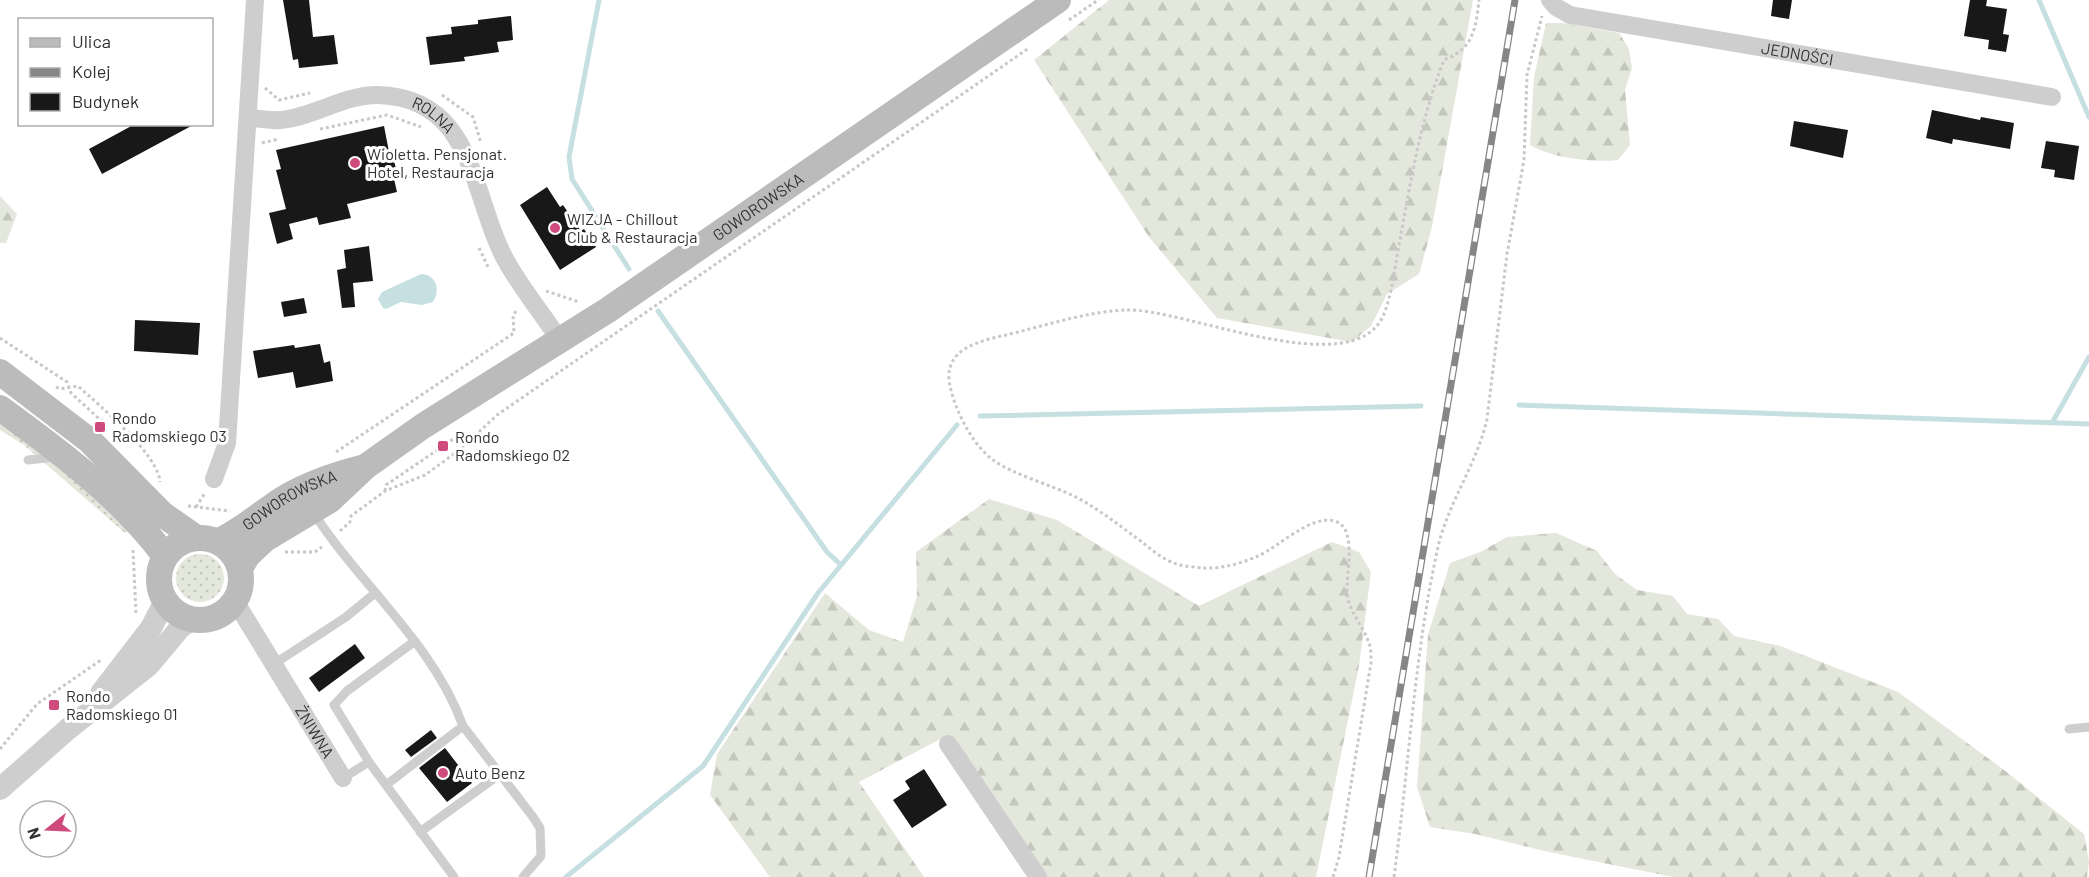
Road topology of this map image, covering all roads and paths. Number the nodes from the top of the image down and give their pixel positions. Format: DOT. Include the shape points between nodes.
graph roads {
  1 [pos="255,0"];
  2 [pos="1098,0"];
  3 [pos="1479,0"];
  4 [pos="1547,5"];
  5 [pos="1064,10"];
  6 [pos="1030,47"];
  7 [pos="262,77"];
  8 [pos="315,92"];
  9 [pos="435,93"];
  10 [pos="2052,97"];
  11 [pos="248,118"];
  12 [pos="426,129"];
  13 [pos="314,131"];
  14 [pos="283,138"];
  15 [pos="257,146"];
  16 [pos="483,150"];
  17 [pos="477,240"];
  18 [pos="495,277"];
  19 [pos="532,298"];
  20 [pos="511,301"];
  21 [pos="588,305"];
  22 [pos="517,309"];
  23 [pos="0,338"];
  24 [pos="560,341"];
  25 [pos="0,372"];
  26 [pos="50,382"];
  27 [pos="69,387"];
  28 [pos="0,408"];
  29 [pos="111,430"];
  30 [pos="477,433"];
  31 [pos="332,454"];
  32 [pos="65,457"];
  33 [pos="28,460"];
  34 [pos="365,467"];
  35 [pos="214,479"];
  36 [pos="154,480"];
  37 [pos="183,503"];
  38 [pos="312,510"];
  39 [pos="232,511"];
  40 [pos="207,539"];
  41 [pos="132,544"];
  42 [pos="165,556"];
  43 [pos="240,567"];
  44 [pos="374,594"];
  45 [pos="165,601"];
  46 [pos="235,601"];
  47 [pos="136,617"];
  48 [pos="192,619"];
  49 [pos="415,641"];
  50 [pos="105,658"];
  51 [pos="274,664"];
  52 [pos="85,714"];
  53 [pos="463,726"];
  54 [pos="2089,727"];
  55 [pos="2068,729"];
  56 [pos="948,744"];
  57 [pos="0,749"];
  58 [pos="369,762"];
  59 [pos="500,774"];
  60 [pos="343,778"];
  61 [pos="386,785"];
  62 [pos="0,789"];
  63 [pos="420,832"];
  64 [pos="454,877"];
  65 [pos="523,877"];
  66 [pos="1038,877"];
  67 [pos="1333,877"];
  68 [pos="1394,877"];
  1 -- 11 [label="street"];
  2 -- 5 [label="path"];
  3 -- 67 [label="path" via="1476,32 1457,55 1444,60 1435,83 1418,142 1389,298 1378,327 1364,337 1321,345 1284,341 1239,334 1175,315 1127,310 978,342 959,352 950,366 949,386 957,409 975,440 993,460 1098,510 1175,564 1208,568 1235,564 1260,555 1315,522 1335,520 1342,525 1349,547 1347,597 1370,645 1371,663"];
  4 -- 10 [label="street, JEDNOŚCI" via="1570,15"];
  4 -- 68 [label="path" via="1536,32 1527,75 1524,160 1507,254 1487,419 1482,441 1439,543 1421,628"];
  5 -- 24 [label="main road, GOWOROWSKA"];
  6 -- 30 [label="path" via="497,415"];
  7 -- 8 [label="path" via="265,87 279,100"];
  9 -- 16 [label="path" via="473,117"];
  11 -- 19 [label="street, ROLNA" via="288,118 364,96 400,98 424,108 444,123 464,147 497,243"];
  11 -- 35 [label="street" via="227,443"];
  12 -- 13 [label="path" via="387,115"];
  14 -- 15 [label="path"];
  17 -- 18 [label="path" via="483,261"];
  19 -- 21 [label="path" via="543,290"];
  19 -- 22 [label="path"];
  19 -- 24 [label="street, ROLNA"];
  20 -- 22 [label="path"];
  22 -- 31 [label="path" via="513,316 514,333"];
  23 -- 27 [label="path"];
  24 -- 34 [label="main road, GOWOROWSKA"];
  25 -- 40 [label="main road" via="90,441 162,514"];
  26 -- 27 [label="path" via="60,389"];
  27 -- 29 [label="path" via="70,393"];
  27 -- 36 [label="path" via="78,386 118,423 160,473 160,482"];
  28 -- 32 [label="main road"];
  30 -- 30 [label="path" via="452,440 386,485 385,491 425,475"];
  32 -- 33 [label="lane"];
  32 -- 42 [label="main road" via="98,484"];
  34 -- 38 [label="main road, GOWOROWSKA" via="330,500"];
  34 -- 40 [label="main road, GOWOROWSKA" via="320,479 287,496 233,535"];
  37 -- 39 [label="path"];
  38 -- 43 [label="main road, GOWOROWSKA" via="265,539"];
  38 -- 44 [label="lane"];
  40 -- 42 [label="main road" via="173,547"];
  40 -- 43 [label="main road" via="228,548"];
  41 -- 47 [label="path"];
  42 -- 45 [label="main road" via="158,578"];
  43 -- 46 [label="main road" via="242,579"];
  44 -- 49 [label="lane"];
  44 -- 51 [label="lane"];
  45 -- 48 [label="main road"];
  45 -- 52 [label="street" via="151,628"];
  46 -- 48 [label="main road" via="216,617"];
  46 -- 51 [label="street, ŻNIWNA"];
  48 -- 52 [label="street" via="149,664"];
  49 -- 53 [label="lane" via="452,695"];
  49 -- 58 [label="lane" via="347,690 334,705"];
  50 -- 57 [label="path" via="51,691"];
  51 -- 60 [label="street, ŻNIWNA"];
  52 -- 62 [label="street"];
  53 -- 59 [label="lane"];
  53 -- 61 [label="lane"];
  54 -- 55 [label="lane"];
  56 -- 66 [label="street"];
  58 -- 60 [label="lane"];
  58 -- 61 [label="lane"];
  59 -- 63 [label="lane"];
  59 -- 65 [label="lane" via="540,828 541,856"];
  61 -- 63 [label="lane"];
  63 -- 64 [label="lane"];
}
